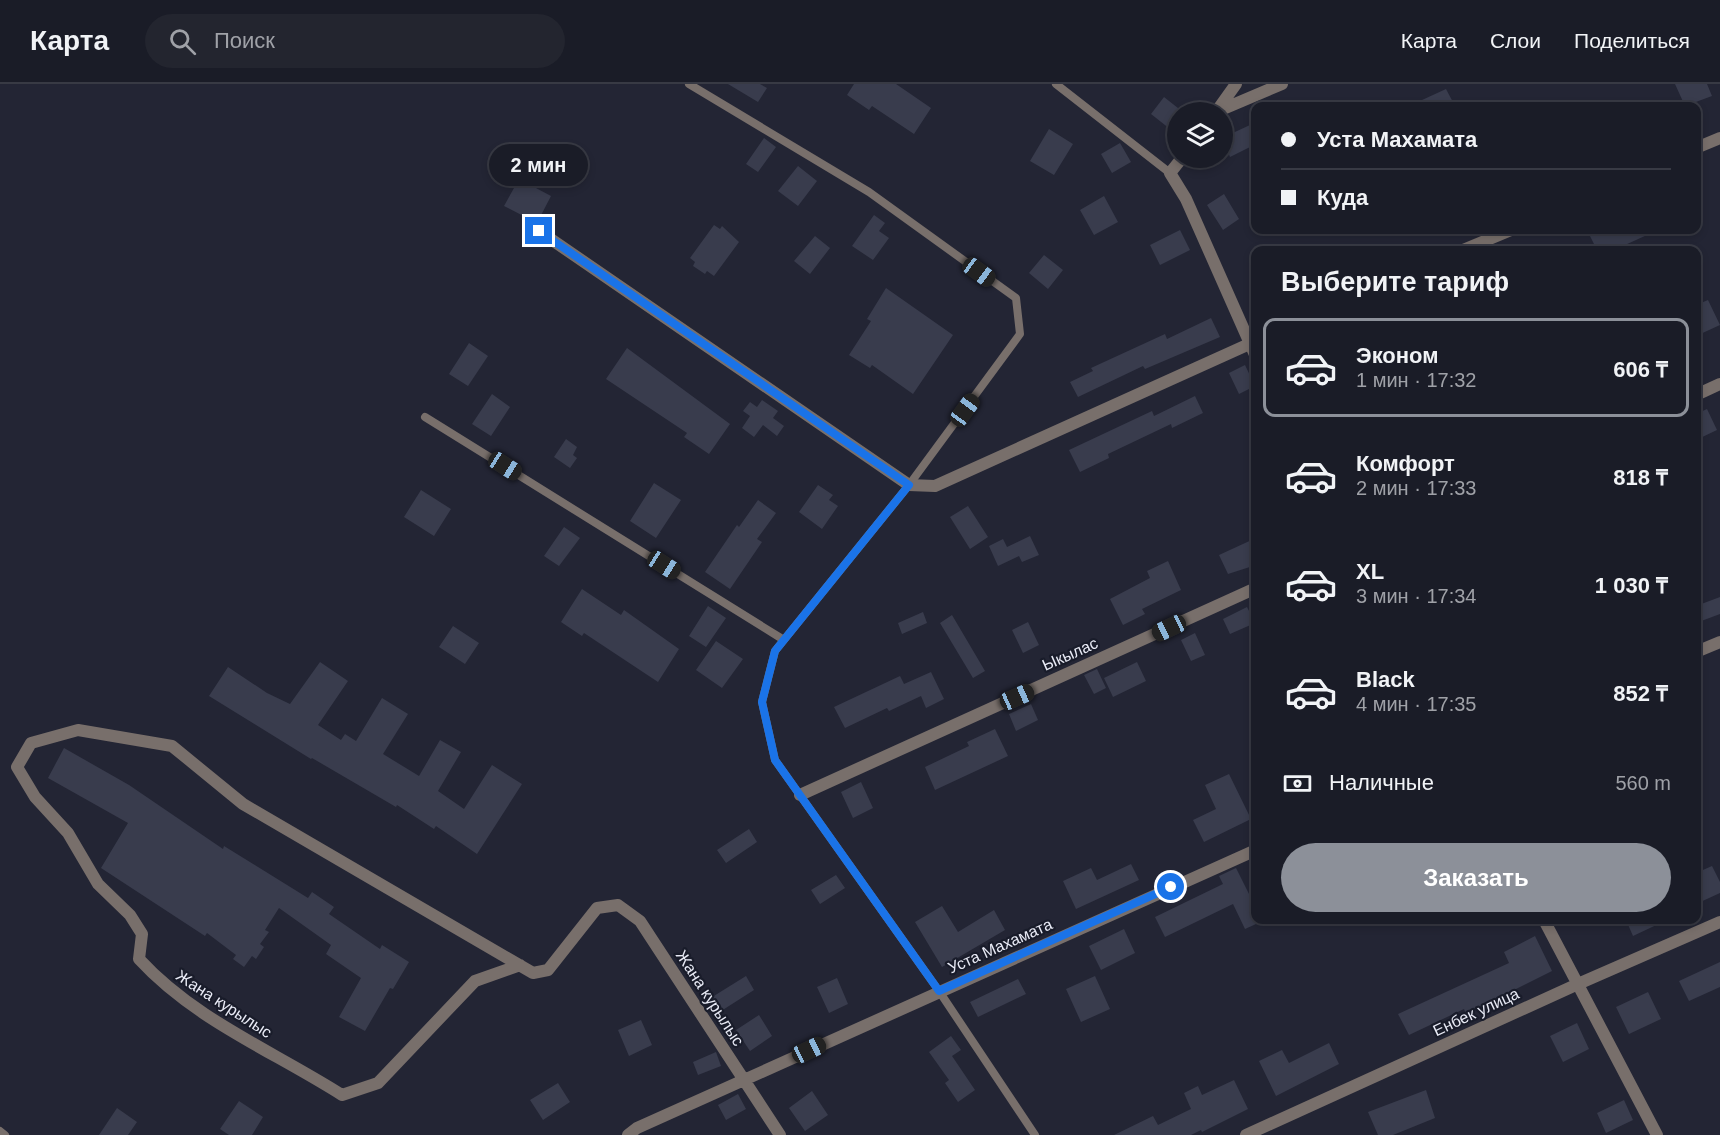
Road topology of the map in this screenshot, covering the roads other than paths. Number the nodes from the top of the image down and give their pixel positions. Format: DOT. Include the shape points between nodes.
graph roads {
  1 [pos="689,84"];
  2 [pos="1056,84"];
  3 [pos="1236,84"];
  4 [pos="1282,84"];
  5 [pos="1068,88"];
  6 [pos="1223,102"];
  7 [pos="1233,105"];
  8 [pos="1720,138"];
  9 [pos="1701,146"];
  10 [pos="1174,168"];
  11 [pos="1170,173"];
  12 [pos="539,231"];
  13 [pos="1501,234"];
  14 [pos="1473,246"];
  15 [pos="1251,341"];
  16 [pos="1251,343"];
  17 [pos="1720,384"];
  18 [pos="1701,392"];
  19 [pos="425,417"];
  20 [pos="909,485"];
  21 [pos="1251,590"];
  22 [pos="784,640"];
  23 [pos="1720,642"];
  24 [pos="1701,650"];
  25 [pos="800,795"];
  26 [pos="1251,852"];
  27 [pos="1720,922"];
  28 [pos="1546,924"];
  29 [pos="520,965"];
  30 [pos="1578,984"];
  31 [pos="939,991"];
  32 [pos="744,1079"];
  33 [pos="0,1131"];
  34 [pos="1652,1133"];
  35 [pos="5,1135"];
  36 [pos="628,1135"];
  37 [pos="780,1135"];
  38 [pos="1035,1135"];
  39 [pos="1246,1135"];
  1 -- 20 [label="lane" via="869,192 1016,298 1020,334"];
  2 -- 5 [label="lane"];
  3 -- 6 [label="street"];
  4 -- 7 [label="street"];
  5 -- 11 [label="lane"];
  8 -- 9 [label="street"];
  10 -- 11 [label="street"];
  11 -- 15 [label="street" via="1186,199"];
  12 -- 20 [label="street"];
  13 -- 14 [label="street"];
  16 -- 20 [label="street" via="935,486"];
  17 -- 18 [label="street"];
  19 -- 22 [label="lane"];
  20 -- 22 [label="lane"];
  21 -- 25 [label="street, Ыкылас"];
  22 -- 25 [label="lane" via="775,651 762,702 775,760"];
  23 -- 24 [label="street"];
  25 -- 31 [label="lane"];
  26 -- 31 [label="street, Уста Махамата"];
  27 -- 30 [label="street, Енбек улица"];
  28 -- 30 [label="street"];
  29 -- 29 [label="street, Жана курылыс" via="243,804 172,746 78,730 31,743 17,767 35,797 68,833 98,884 130,915 141,934 139,959 163,985 218,1023 342,1095 378,1083 475,981"];
  29 -- 32 [label="street, Жана курылыс" via="533,973 548,970 597,908 618,905 640,921"];
  30 -- 34 [label="street"];
  30 -- 39 [label="street, Енбек улица"];
  31 -- 32 [label="street, Уста Махамата"];
  31 -- 38 [label="lane"];
  32 -- 36 [label="street, Уста Махамата"];
  32 -- 37 [label="street, Жана курылыс"];
  33 -- 35 [label="lane"];
}
